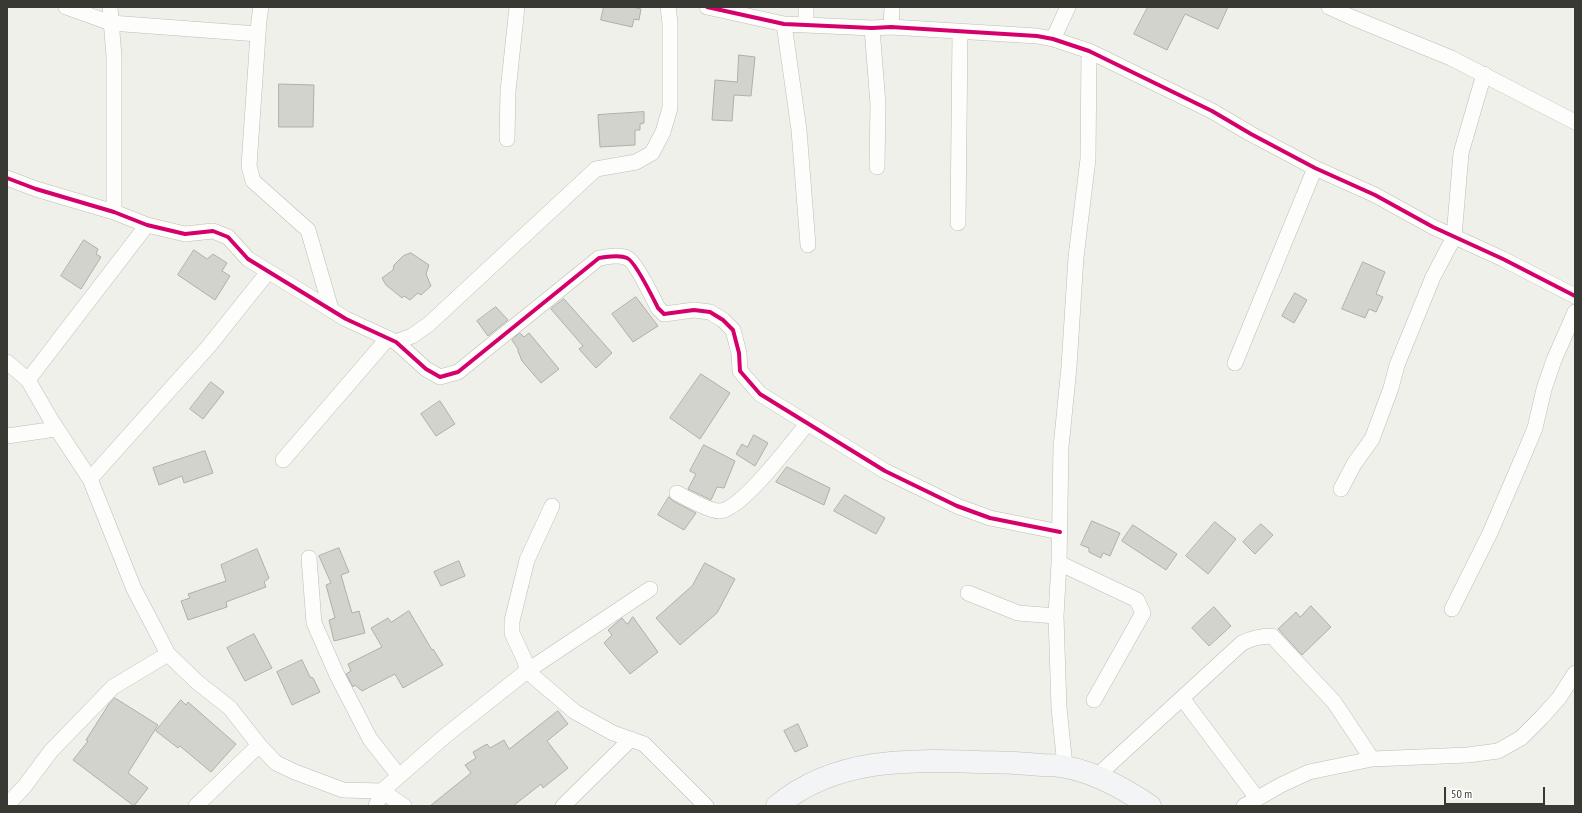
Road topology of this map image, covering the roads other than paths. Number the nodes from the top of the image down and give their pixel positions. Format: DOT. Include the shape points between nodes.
graph roads {
  1 [pos="66,7"];
  2 [pos="110,7"];
  3 [pos="261,7"];
  4 [pos="517,7"];
  5 [pos="668,7"];
  6 [pos="707,7"];
  7 [pos="806,7"];
  8 [pos="892,7"];
  9 [pos="1068,7"];
  10 [pos="1329,7"];
  11 [pos="111,24"];
  12 [pos="784,24"];
  13 [pos="806,24"];
  14 [pos="891,27"];
  15 [pos="872,28"];
  16 [pos="960,32"];
  17 [pos="258,34"];
  18 [pos="1053,39"];
  19 [pos="1088,51"];
  20 [pos="1484,74"];
  21 [pos="1575,122"];
  22 [pos="508,140"];
  23 [pos="876,167"];
  24 [pos="1315,168"];
  25 [pos="7,178"];
  26 [pos="114,212"];
  27 [pos="958,223"];
  28 [pos="146,225"];
  29 [pos="1454,237"];
  30 [pos="808,245"];
  31 [pos="268,272"];
  32 [pos="1575,296"];
  33 [pos="331,309"];
  34 [pos="1575,312"];
  35 [pos="392,340"];
  36 [pos="7,362"];
  37 [pos="1235,363"];
  38 [pos="28,380"];
  39 [pos="807,424"];
  40 [pos="56,429"];
  41 [pos="7,436"];
  42 [pos="283,460"];
  43 [pos="90,479"];
  44 [pos="1341,489"];
  45 [pos="677,493"];
  46 [pos="552,506"];
  47 [pos="1060,532"];
  48 [pos="309,558"];
  49 [pos="1059,563"];
  50 [pos="650,589"];
  51 [pos="968,593"];
  52 [pos="1452,609"];
  53 [pos="1056,616"];
  54 [pos="168,654"];
  55 [pos="527,671"];
  56 [pos="1575,673"];
  57 [pos="1182,698"];
  58 [pos="1094,700"];
  59 [pos="631,739"];
  60 [pos="259,745"];
  61 [pos="1372,759"];
  62 [pos="1065,766"];
  63 [pos="399,776"];
  64 [pos="1097,776"];
  65 [pos="382,791"];
  66 [pos="1257,798"];
  67 [pos="7,805"];
  68 [pos="196,806"];
  69 [pos="376,806"];
  70 [pos="404,806"];
  71 [pos="563,806"];
  72 [pos="706,806"];
  73 [pos="777,806"];
  74 [pos="1150,806"];
  75 [pos="1244,806"];
  1 -- 11 [label="street"];
  2 -- 11 [label="street"];
  3 -- 17 [label="street"];
  4 -- 22 [label="street" via="508,90"];
  5 -- 35 [label="street" via="670,108 663,132 652,153 636,162 596,169 429,324 412,336"];
  6 -- 12 [label="street"];
  7 -- 13 [label="street"];
  8 -- 14 [label="street"];
  9 -- 18 [label="street"];
  10 -- 20 [label="street"];
  11 -- 17 [label="street"];
  11 -- 26 [label="street" via="114,57"];
  12 -- 13 [label="street"];
  12 -- 30 [label="street" via="799,130"];
  13 -- 15 [label="street"];
  14 -- 15 [label="street"];
  14 -- 16 [label="street"];
  15 -- 23 [label="street" via="878,104"];
  16 -- 18 [label="street"];
  16 -- 27 [label="street"];
  17 -- 33 [label="street" via="249,166 253,181 308,230"];
  18 -- 19 [label="street"];
  19 -- 24 [label="street" via="1212,111"];
  19 -- 47 [label="street" via="1088,159 1076,257 1062,447"];
  20 -- 21 [label="street"];
  20 -- 29 [label="street" via="1461,153"];
  24 -- 29 [label="street" via="1375,195"];
  24 -- 37 [label="street"];
  25 -- 26 [label="street"];
  26 -- 28 [label="street"];
  28 -- 31 [label="street" via="185,234 213,231 228,237 248,259"];
  28 -- 38 [label="street"];
  29 -- 32 [label="street"];
  29 -- 44 [label="street" via="1430,284 1397,365 1372,439 1354,464"];
  31 -- 33 [label="street"];
  31 -- 43 [label="street" via="209,346"];
  33 -- 35 [label="street" via="346,319"];
  34 -- 52 [label="street" via="1544,389 1535,428 1490,533"];
  35 -- 39 [label="street" via="426,369 440,377 458,372 599,258 627,258 635,264 658,308 664,314 694,310 710,312 723,320 733,330 739,353 740,372 760,394"];
  35 -- 42 [label="street"];
  36 -- 38 [label="street"];
  38 -- 40 [label="street"];
  39 -- 45 [label="street" via="763,477 732,506 719,511 696,504"];
  39 -- 47 [label="street" via="885,471 957,506 990,518"];
  40 -- 41 [label="street"];
  40 -- 43 [label="street"];
  43 -- 54 [label="street" via="134,589"];
  46 -- 55 [label="street" via="527,560 512,621 512,633"];
  47 -- 49 [label="street"];
  48 -- 63 [label="street" via="314,623 370,739"];
  49 -- 53 [label="street"];
  49 -- 58 [label="street" via="1137,600 1143,613"];
  50 -- 55 [label="street"];
  51 -- 53 [label="street" via="1018,613"];
  53 -- 62 [label="street"];
  54 -- 60 [label="street" via="197,682 230,708"];
  54 -- 67 [label="street" via="113,687 51,751"];
  55 -- 59 [label="street" via="575,712 613,733"];
  55 -- 63 [label="street"];
  56 -- 61 [label="street" via="1559,698 1537,722 1521,738 1498,751 1468,755"];
  57 -- 61 [label="street" via="1242,643 1251,638 1272,636 1334,702"];
  57 -- 64 [label="street"];
  57 -- 66 [label="street"];
  59 -- 71 [label="street"];
  59 -- 72 [label="street" via="644,744"];
  60 -- 65 [label="street" via="276,763 343,790"];
  60 -- 68 [label="street"];
  61 -- 66 [label="street" via="1309,772"];
  62 -- 64 [label="street"];
  62 -- 73 [label="street" via="968,761 891,762 848,770 806,786 792,793"];
  63 -- 65 [label="street"];
  64 -- 74 [label="street"];
  65 -- 69 [label="street"];
  65 -- 70 [label="street"];
  66 -- 75 [label="street"];
}
